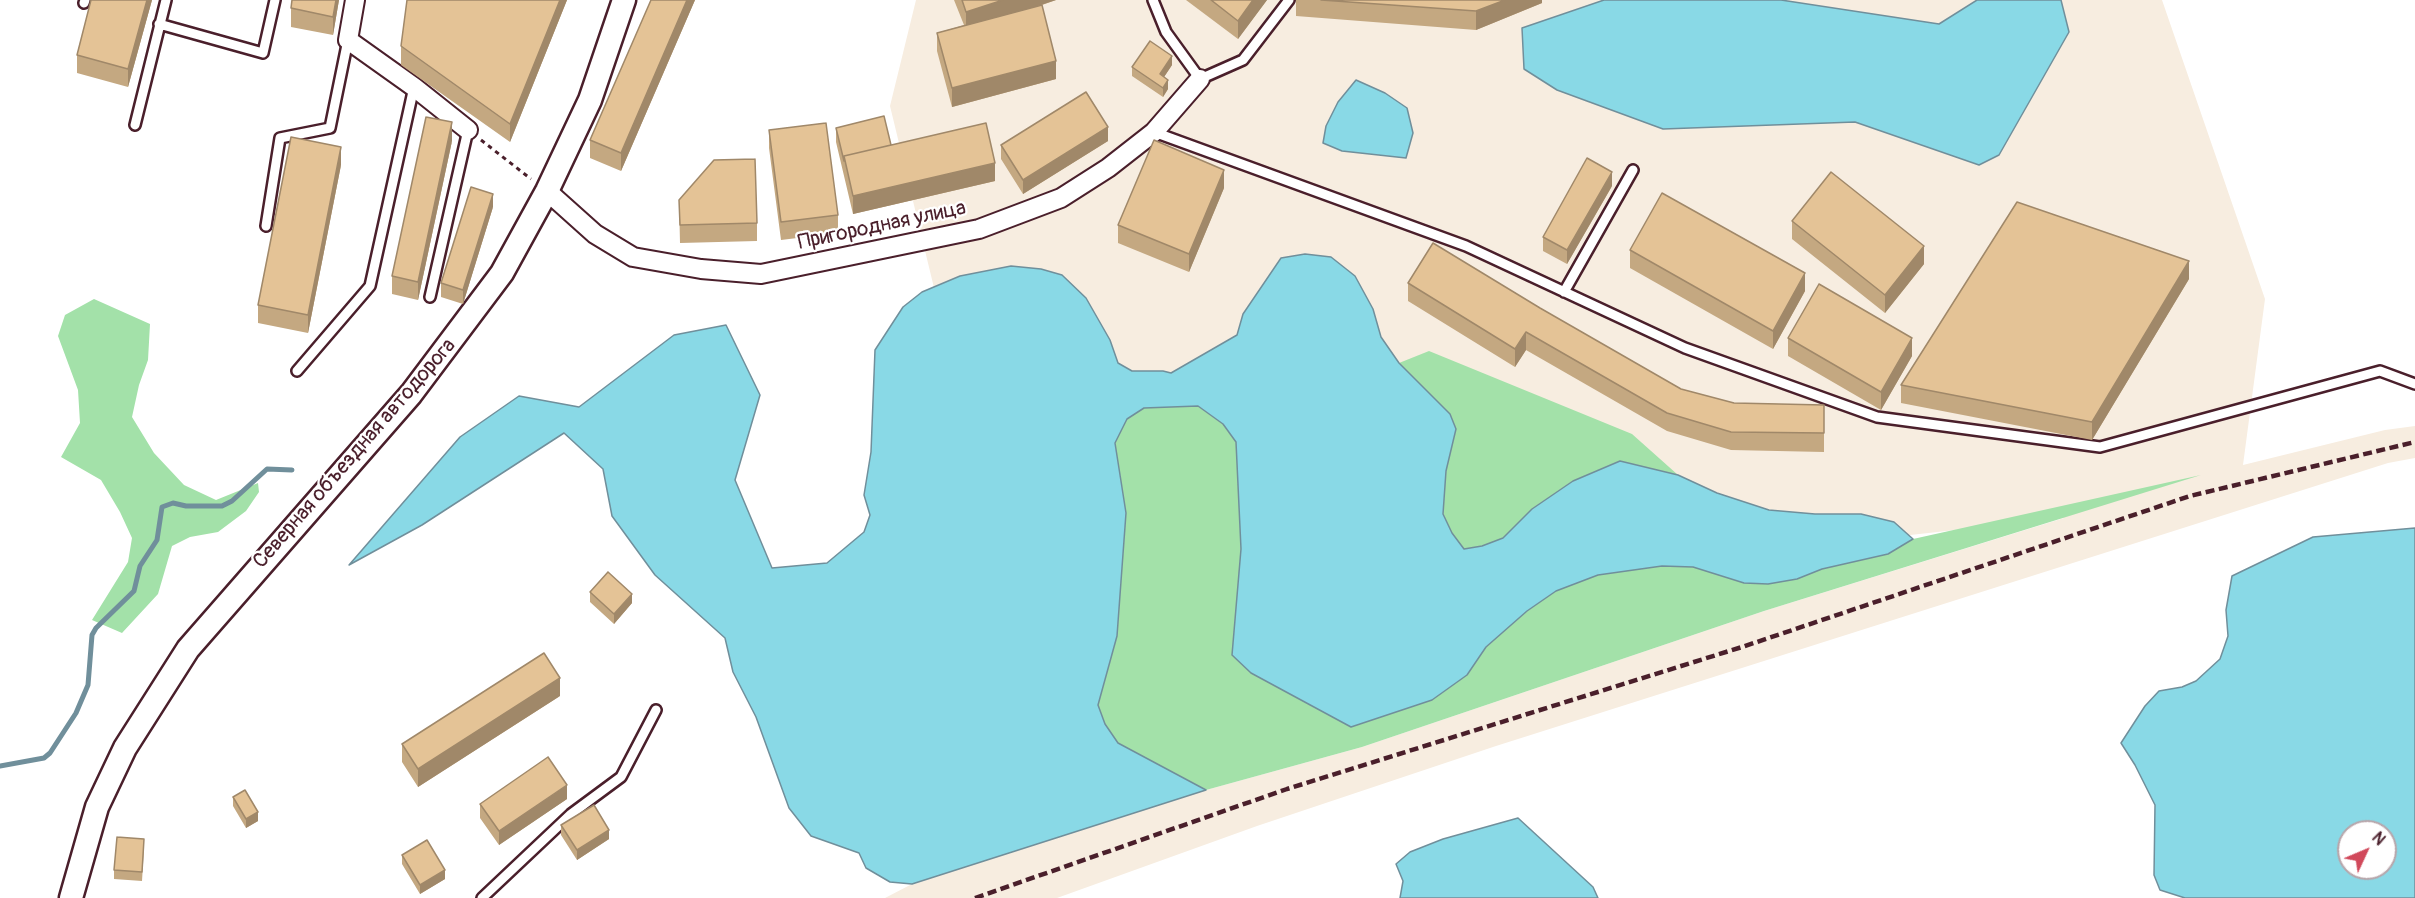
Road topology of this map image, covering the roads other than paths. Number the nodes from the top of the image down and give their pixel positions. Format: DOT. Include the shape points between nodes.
graph roads {
  1 [pos="166,0"];
  2 [pos="275,0"];
  3 [pos="355,0"];
  4 [pos="624,0"];
  5 [pos="1153,0"];
  6 [pos="1289,0"];
  7 [pos="159,24"];
  8 [pos="348,40"];
  9 [pos="1200,79"];
  10 [pos="414,87"];
  11 [pos="135,125"];
  12 [pos="468,130"];
  13 [pos="1154,132"];
  14 [pos="1633,170"];
  15 [pos="547,191"];
  16 [pos="266,226"];
  17 [pos="1564,292"];
  18 [pos="430,297"];
  19 [pos="297,371"];
  20 [pos="2415,384"];
  21 [pos="656,711"];
  22 [pos="70,898"];
  23 [pos="482,898"];
  1 -- 7 [label="lane"];
  2 -- 7 [label="lane" via="263,53"];
  3 -- 8 [label="street"];
  4 -- 15 [label="street, Северная объездная автодорога" via="590,100"];
  5 -- 9 [label="lane" via="1166,32"];
  6 -- 9 [label="lane" via="1243,60"];
  7 -- 11 [label="lane"];
  8 -- 10 [label="street"];
  8 -- 16 [label="lane" via="330,128 280,138"];
  9 -- 13 [label="street, Пригородная улица"];
  10 -- 12 [label="street"];
  10 -- 19 [label="lane" via="370,286"];
  12 -- 18 [label="lane"];
  13 -- 15 [label="street, Пригородная улица" via="1061,198 979,229 761,274 633,257 595,234"];
  13 -- 17 [label="lane" via="1466,246"];
  14 -- 17 [label="lane"];
  15 -- 22 [label="street, Северная объездная автодорога" via="502,273 456,337 334,484 188,649 125,748 97,807"];
  17 -- 20 [label="lane" via="1685,348 1877,417 2100,447 2380,371"];
  21 -- 23 [label="lane" via="621,777 571,814"];
}
